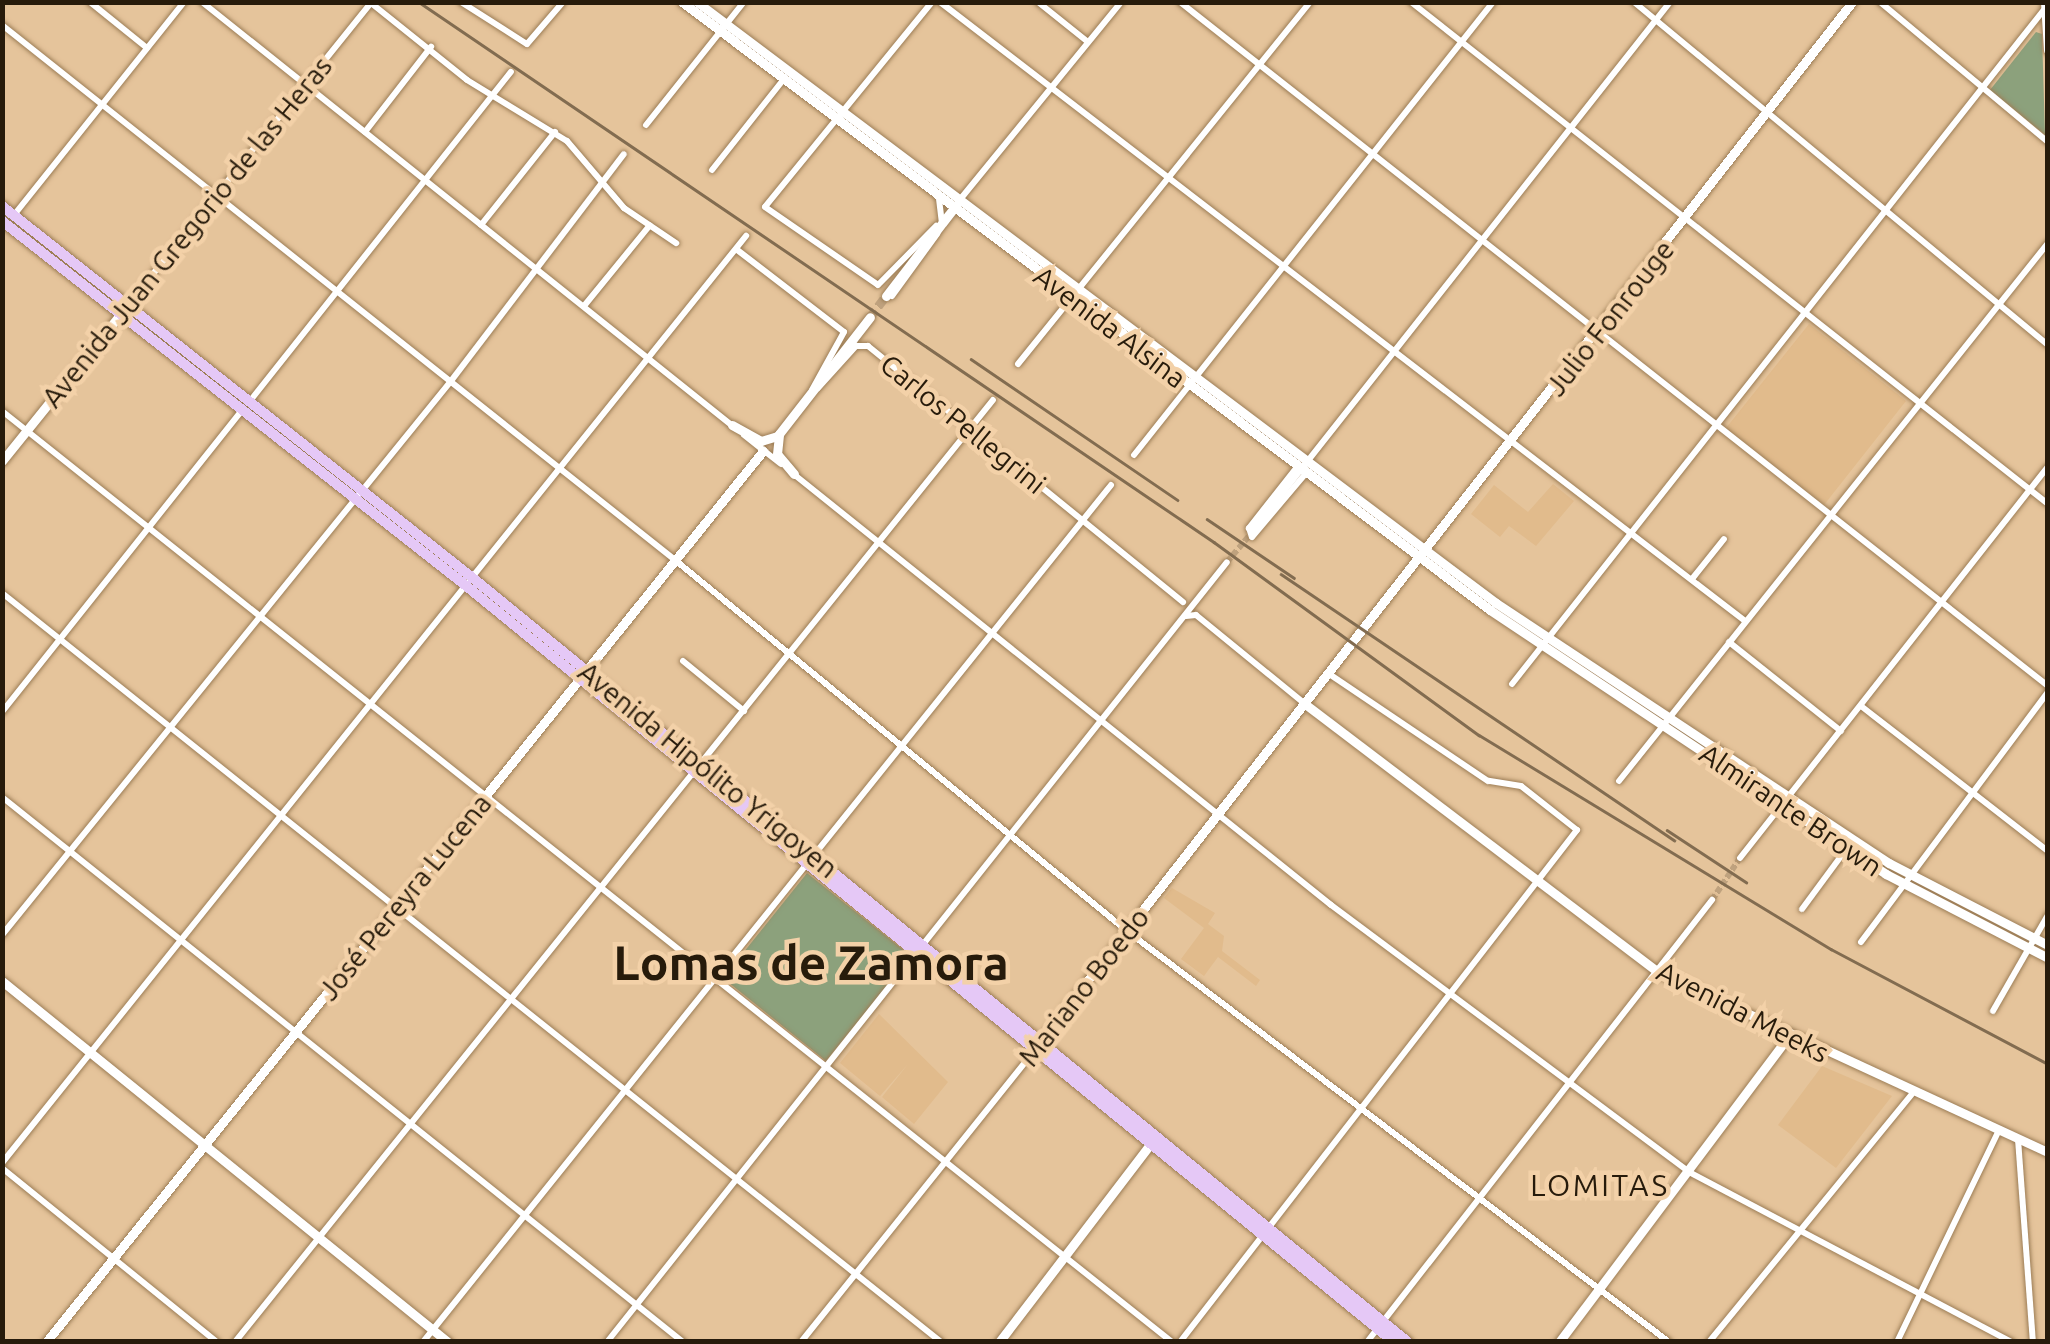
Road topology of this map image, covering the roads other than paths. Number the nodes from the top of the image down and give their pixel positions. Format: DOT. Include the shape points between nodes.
graph roads {
  1 [pos="90,2"];
  2 [pos="184,2"];
  3 [pos="202,2"];
  4 [pos="461,2"];
  5 [pos="563,2"];
  6 [pos="682,2"];
  7 [pos="697,2"];
  8 [pos="744,2"];
  9 [pos="936,2"];
  10 [pos="1038,2"];
  11 [pos="1121,2"];
  12 [pos="1180,2"];
  13 [pos="1310,2"];
  14 [pos="1411,2"];
  15 [pos="1493,2"];
  16 [pos="1634,2"];
  17 [pos="1670,2"];
  18 [pos="1852,2"];
  19 [pos="1880,2"];
  20 [pos="371,3"];
  21 [pos="2046,5"];
  22 [pos="1656,21"];
  23 [pos="2,26"];
  24 [pos="723,29"];
  25 [pos="1088,42"];
  26 [pos="1462,42"];
  27 [pos="431,47"];
  28 [pos="146,48"];
  29 [pos="2048,50"];
  30 [pos="1260,65"];
  31 [pos="511,72"];
  32 [pos="783,80"];
  33 [pos="305,84"];
  34 [pos="1052,87"];
  35 [pos="1984,90"];
  36 [pos="494,95"];
  37 [pos="102,104"];
  38 [pos="1767,112"];
  39 [pos="840,118"];
  40 [pos="646,125"];
  41 [pos="1571,129"];
  42 [pos="366,132"];
  43 [pos="555,132"];
  44 [pos="2048,142"];
  45 [pos="624,154"];
  46 [pos="1372,154"];
  47 [pos="712,170"];
  48 [pos="1168,178"];
  49 [pos="426,180"];
  50 [pos="602,181"];
  51 [pos="216,195"];
  52 [pos="939,199"];
  53 [pos="2,206"];
  54 [pos="955,206"];
  55 [pos="1888,213"];
  56 [pos="964,217"];
  57 [pos="1687,219"];
  58 [pos="942,221"];
  59 [pos="6,222"];
  60 [pos="481,225"];
  61 [pos="650,225"];
  62 [pos="746,236"];
  63 [pos="1483,240"];
  64 [pos="676,243"];
  65 [pos="2048,243"];
  66 [pos="736,249"];
  67 [pos="1284,266"];
  68 [pos="538,270"];
  69 [pos="337,290"];
  70 [pos="1073,294"];
  71 [pos="889,296"];
  72 [pos="584,306"];
  73 [pos="1999,306"];
  74 [pos="124,310"];
  75 [pos="1807,314"];
  76 [pos="870,316"];
  77 [pos="1599,330"];
  78 [pos="2048,345"];
  79 [pos="1396,350"];
  80 [pos="650,360"];
  81 [pos="1018,364"];
  82 [pos="451,381"];
  83 [pos="1190,382"];
  84 [pos="812,390"];
  85 [pos="993,400"];
  86 [pos="1920,404"];
  87 [pos="246,406"];
  88 [pos="2,411"];
  89 [pos="732,425"];
  90 [pos="1719,426"];
  91 [pos="970,429"];
  92 [pos="27,430"];
  93 [pos="779,434"];
  94 [pos="1514,442"];
  95 [pos="763,451"];
  96 [pos="1134,455"];
  97 [pos="2,461"];
  98 [pos="2048,467"];
  99 [pos="1303,469"];
  100 [pos="562,470"];
  101 [pos="794,474"];
  102 [pos="1111,485"];
  103 [pos="2030,490"];
  104 [pos="357,492"];
  105 [pos="2048,504"];
  106 [pos="1831,515"];
  107 [pos="1082,521"];
  108 [pos="150,526"];
  109 [pos="1254,529"];
  110 [pos="1633,532"];
  111 [pos="1724,539"];
  112 [pos="882,544"];
  113 [pos="1423,556"];
  114 [pos="675,560"];
  115 [pos="1227,562"];
  116 [pos="1692,579"];
  117 [pos="471,583"];
  118 [pos="2,593"];
  119 [pos="1183,602"];
  120 [pos="1942,602"];
  121 [pos="260,616"];
  122 [pos="1184,616"];
  123 [pos="1200,618"];
  124 [pos="1745,622"];
  125 [pos="1363,630"];
  126 [pos="993,632"];
  127 [pos="60,639"];
  128 [pos="1546,642"];
  129 [pos="1728,642"];
  130 [pos="791,654"];
  131 [pos="683,661"];
  132 [pos="1328,673"];
  133 [pos="583,675"];
  134 [pos="1512,684"];
  135 [pos="2048,688"];
  136 [pos="1304,704"];
  137 [pos="372,705"];
  138 [pos="1861,706"];
  139 [pos="2,712"];
  140 [pos="744,712"];
  141 [pos="1103,718"];
  142 [pos="1667,721"];
  143 [pos="171,727"];
  144 [pos="1841,730"];
  145 [pos="902,745"];
  146 [pos="697,768"];
  147 [pos="1619,780"];
  148 [pos="1972,792"];
  149 [pos="2,797"];
  150 [pos="487,797"];
  151 [pos="1785,801"];
  152 [pos="1218,815"];
  153 [pos="283,816"];
  154 [pos="1014,836"];
  155 [pos="1847,848"];
  156 [pos="2048,850"];
  157 [pos="70,852"];
  158 [pos="1740,858"];
  159 [pos="810,860"];
  160 [pos="1910,875"];
  161 [pos="1540,881"];
  162 [pos="1903,884"];
  163 [pos="600,887"];
  164 [pos="1712,900"];
  165 [pos="397,907"];
  166 [pos="1802,909"];
  167 [pos="2048,915"];
  168 [pos="1128,931"];
  169 [pos="2,935"];
  170 [pos="2033,937"];
  171 [pos="181,941"];
  172 [pos="1861,942"];
  173 [pos="2048,945"];
  174 [pos="2028,948"];
  175 [pos="919,951"];
  176 [pos="2048,958"];
  177 [pos="1658,972"];
  178 [pos="715,979"];
  179 [pos="2,981"];
  180 [pos="1450,995"];
  181 [pos="511,999"];
  182 [pos="1994,1012"];
  183 [pos="295,1032"];
  184 [pos="1788,1036"];
  185 [pos="1037,1046"];
  186 [pos="92,1053"];
  187 [pos="827,1068"];
  188 [pos="1570,1082"];
  189 [pos="626,1090"];
  190 [pos="1912,1094"];
  191 [pos="1364,1106"];
  192 [pos="412,1124"];
  193 [pos="2000,1130"];
  194 [pos="2018,1138"];
  195 [pos="1154,1140"];
  196 [pos="206,1145"];
  197 [pos="2048,1152"];
  198 [pos="946,1161"];
  199 [pos="2,1166"];
  200 [pos="1688,1172"];
  201 [pos="738,1180"];
  202 [pos="1482,1195"];
  203 [pos="524,1216"];
  204 [pos="1800,1230"];
  205 [pos="1267,1231"];
  206 [pos="321,1237"];
  207 [pos="1065,1256"];
  208 [pos="115,1258"];
  209 [pos="856,1273"];
  210 [pos="1602,1286"];
  211 [pos="1922,1292"];
  212 [pos="637,1305"];
  213 [pos="1380,1325"];
  214 [pos="433,1329"];
  215 [pos="46,1342"];
  216 [pos="216,1342"];
  217 [pos="235,1342"];
  218 [pos="423,1342"];
  219 [pos="448,1342"];
  220 [pos="607,1342"];
  221 [pos="682,1342"];
  222 [pos="801,1342"];
  223 [pos="941,1342"];
  224 [pos="999,1342"];
  225 [pos="1172,1342"];
  226 [pos="1180,1342"];
  227 [pos="1367,1342"];
  228 [pos="1394,1342"];
  229 [pos="1408,1342"];
  230 [pos="1559,1342"];
  231 [pos="1668,1342"];
  232 [pos="1709,1342"];
  233 [pos="1897,1342"];
  234 [pos="2012,1342"];
  235 [pos="2033,1342"];
  1 -- 28 [label="street"];
  2 -- 28 [label="street"];
  3 -- 33 [label="street"];
  4 -- 5 [label="street" via="527,44"];
  6 -- 24 [label="street, Avenida Alsina"];
  7 -- 24 [label="street, Avenida Alsina"];
  8 -- 24 [label="street"];
  9 -- 34 [label="street"];
  9 -- 39 [label="street"];
  10 -- 25 [label="street"];
  11 -- 25 [label="street"];
  12 -- 30 [label="street"];
  13 -- 30 [label="street"];
  14 -- 26 [label="street"];
  15 -- 26 [label="street"];
  16 -- 22 [label="street"];
  17 -- 22 [label="street"];
  18 -- 38 [label="street, Julio Fonrouge"];
  19 -- 35 [label="street"];
  20 -- 27 [label="street"];
  20 -- 33 [label="street, Avenida Juan Gregorio de las Heras"];
  21 -- 29 [label="street"];
  21 -- 35 [label="street"];
  22 -- 38 [label="street"];
  22 -- 41 [label="street"];
  23 -- 37 [label="street"];
  24 -- 32 [label="street, Avenida Alsina"];
  24 -- 39 [label="street, Avenida Alsina"];
  24 -- 40 [label="street"];
  25 -- 34 [label="street"];
  26 -- 41 [label="street"];
  26 -- 46 [label="street"];
  27 -- 36 [label="street"];
  27 -- 42 [label="street"];
  28 -- 37 [label="street"];
  30 -- 46 [label="street"];
  30 -- 48 [label="street"];
  31 -- 36 [label="street"];
  32 -- 39 [label="street, Avenida Alsina"];
  32 -- 47 [label="street"];
  33 -- 42 [label="street"];
  33 -- 51 [label="street, Avenida Juan Gregorio de las Heras"];
  34 -- 48 [label="street"];
  34 -- 54 [label="street"];
  35 -- 44 [label="street"];
  35 -- 55 [label="street"];
  36 -- 43 [label="street"];
  36 -- 49 [label="street" via="450,141"];
  37 -- 51 [label="street"];
  37 -- 59 [label="street"];
  38 -- 55 [label="street"];
  38 -- 57 [label="street, Julio Fonrouge"];
  39 -- 52 [label="street, Avenida Alsina"];
  39 -- 54 [label="street, Avenida Alsina"];
  39 -- 58 [label="street" via="767,212 882,284"];
  41 -- 57 [label="street"];
  41 -- 63 [label="street"];
  42 -- 49 [label="street"];
  43 -- 50 [label="street"];
  43 -- 60 [label="street"];
  45 -- 50 [label="street"];
  46 -- 63 [label="street"];
  46 -- 67 [label="street"];
  48 -- 67 [label="street"];
  48 -- 70 [label="street"];
  49 -- 60 [label="street"];
  49 -- 69 [label="street"];
  50 -- 61 [label="street"];
  50 -- 68 [label="street"];
  51 -- 69 [label="street"];
  51 -- 74 [label="street, Avenida Juan Gregorio de las Heras"];
  52 -- 54 [label="street, Avenida Alsina"];
  52 -- 58 [label="street"];
  53 -- 59 [label="main road, Avenida Hipólito Yrigoyen"];
  54 -- 56 [label="street, Avenida Alsina"];
  54 -- 58 [label="street"];
  54 -- 70 [label="street, Avenida Alsina"];
  55 -- 73 [label="street"];
  55 -- 75 [label="street"];
  56 -- 58 [label="street"];
  56 -- 70 [label="street, Avenida Alsina"];
  57 -- 75 [label="street"];
  57 -- 77 [label="street, Julio Fonrouge"];
  58 -- 71 [label="street"];
  59 -- 74 [label="main road, Avenida Hipólito Yrigoyen"];
  60 -- 68 [label="street"];
  61 -- 64 [label="street"];
  61 -- 72 [label="street"];
  62 -- 66 [label="street"];
  63 -- 77 [label="street"];
  63 -- 79 [label="street"];
  65 -- 73 [label="street"];
  66 -- 80 [label="street"];
  66 -- 84 [label="street" via="844,332"];
  67 -- 79 [label="street"];
  67 -- 83 [label="street"];
  68 -- 72 [label="street"];
  68 -- 82 [label="street"];
  69 -- 82 [label="street"];
  69 -- 87 [label="street"];
  70 -- 81 [label="street"];
  70 -- 83 [label="street, Avenida Alsina"];
  72 -- 80 [label="street"];
  73 -- 78 [label="street"];
  73 -- 86 [label="street"];
  74 -- 87 [label="main road, Avenida Hipólito Yrigoyen"];
  74 -- 92 [label="street, Avenida Juan Gregorio de las Heras"];
  75 -- 86 [label="street"];
  75 -- 90 [label="street"];
  76 -- 84 [label="street"];
  77 -- 90 [label="street"];
  77 -- 94 [label="street, Julio Fonrouge"];
  79 -- 94 [label="street"];
  79 -- 99 [label="street"];
  80 -- 89 [label="street"];
  80 -- 100 [label="street"];
  82 -- 100 [label="street"];
  82 -- 104 [label="street"];
  83 -- 96 [label="street"];
  83 -- 99 [label="street, Avenida Alsina"];
  84 -- 91 [label="street, Carlos Pellegrini" via="862,344"];
  84 -- 93 [label="street"];
  85 -- 91 [label="street"];
  86 -- 103 [label="street"];
  86 -- 106 [label="street"];
  87 -- 104 [label="main road, Avenida Hipólito Yrigoyen"];
  87 -- 108 [label="street"];
  88 -- 92 [label="street"];
  89 -- 93 [label="street" via="761,441"];
  89 -- 95 [label="street"];
  90 -- 106 [label="street"];
  90 -- 110 [label="street"];
  91 -- 107 [label="street, Carlos Pellegrini"];
  91 -- 112 [label="street"];
  92 -- 97 [label="street, Avenida Juan Gregorio de las Heras"];
  92 -- 108 [label="street"];
  93 -- 101 [label="street" via="777,454"];
  94 -- 110 [label="street"];
  94 -- 113 [label="street, Julio Fonrouge"];
  95 -- 101 [label="street"];
  95 -- 114 [label="street, José Pereyra Lucena"];
  98 -- 103 [label="street"];
  99 -- 99 [label="street" via="1249,528 1252,536"];
  99 -- 109 [label="street"];
  99 -- 113 [label="street, Avenida Alsina"];
  100 -- 114 [label="street"];
  100 -- 117 [label="street"];
  101 -- 112 [label="street"];
  102 -- 107 [label="street"];
  103 -- 105 [label="street"];
  103 -- 120 [label="street"];
  104 -- 117 [label="main road, Avenida Hipólito Yrigoyen"];
  104 -- 121 [label="street"];
  106 -- 120 [label="street"];
  106 -- 124 [label="street"];
  107 -- 119 [label="street, Carlos Pellegrini"];
  107 -- 126 [label="street"];
  108 -- 121 [label="street"];
  108 -- 127 [label="street"];
  110 -- 116 [label="street"];
  110 -- 128 [label="street"];
  111 -- 116 [label="street"];
  112 -- 126 [label="street"];
  112 -- 130 [label="street"];
  113 -- 125 [label="street, Julio Fonrouge"];
  113 -- 128 [label="street, Avenida Alsina"];
  114 -- 130 [label="street"];
  114 -- 133 [label="street, José Pereyra Lucena"];
  115 -- 122 [label="street"];
  116 -- 124 [label="street"];
  117 -- 133 [label="main road, Avenida Hipólito Yrigoyen"];
  117 -- 137 [label="street"];
  118 -- 127 [label="street"];
  119 -- 122 [label="street"];
  119 -- 123 [label="street" via="1225,558 1232,559 1199,603"];
  120 -- 135 [label="street"];
  120 -- 138 [label="street"];
  121 -- 137 [label="street"];
  121 -- 143 [label="street"];
  122 -- 123 [label="street"];
  122 -- 141 [label="street"];
  123 -- 136 [label="street"];
  124 -- 129 [label="street"];
  125 -- 132 [label="street, Mariano Boedo"];
  126 -- 141 [label="street"];
  126 -- 145 [label="street"];
  127 -- 139 [label="street"];
  127 -- 143 [label="street"];
  128 -- 134 [label="street"];
  128 -- 142 [label="street, Almirante Brown"];
  129 -- 142 [label="street"];
  129 -- 144 [label="street"];
  130 -- 140 [label="street"];
  130 -- 145 [label="street"];
  131 -- 140 [label="street"];
  132 -- 136 [label="street, Mariano Boedo"];
  132 -- 161 [label="street" via="1492,783 1520,786 1578,830"];
  133 -- 146 [label="main road, Avenida Hipólito Yrigoyen"];
  133 -- 150 [label="street, José Pereyra Lucena"];
  135 -- 148 [label="street"];
  136 -- 152 [label="street, Mariano Boedo"];
  136 -- 161 [label="street, Avenida Meeks"];
  137 -- 150 [label="street"];
  137 -- 153 [label="street"];
  138 -- 144 [label="street"];
  138 -- 148 [label="street"];
  140 -- 146 [label="street"];
  141 -- 152 [label="street"];
  141 -- 154 [label="street"];
  142 -- 147 [label="street"];
  142 -- 151 [label="street, Almirante Brown"];
  143 -- 153 [label="street"];
  143 -- 157 [label="street"];
  144 -- 151 [label="street"];
  145 -- 154 [label="street"];
  145 -- 159 [label="street"];
  146 -- 159 [label="main road, Avenida Hipólito Yrigoyen"];
  146 -- 163 [label="street"];
  148 -- 156 [label="street"];
  148 -- 160 [label="street"];
  149 -- 157 [label="street"];
  150 -- 163 [label="street"];
  150 -- 165 [label="street, José Pereyra Lucena"];
  151 -- 155 [label="street, Almirante Brown"];
  151 -- 158 [label="street"];
  151 -- 160 [label="street, Almirante Brown"];
  152 -- 168 [label="street, Mariano Boedo"];
  152 -- 180 [label="street"];
  153 -- 165 [label="street"];
  153 -- 171 [label="street"];
  154 -- 168 [label="street"];
  154 -- 175 [label="street"];
  155 -- 162 [label="street, Almirante Brown"];
  155 -- 166 [label="street"];
  157 -- 169 [label="street"];
  157 -- 171 [label="street"];
  159 -- 175 [label="main road, Avenida Hipólito Yrigoyen"];
  159 -- 178 [label="street"];
  160 -- 162 [label="street"];
  160 -- 170 [label="street, Almirante Brown"];
  161 -- 177 [label="street, Avenida Meeks"];
  161 -- 180 [label="street"];
  162 -- 172 [label="street"];
  162 -- 174 [label="street, Almirante Brown"];
  163 -- 178 [label="street"];
  163 -- 181 [label="street"];
  164 -- 177 [label="street"];
  165 -- 181 [label="street"];
  165 -- 183 [label="street, José Pereyra Lucena"];
  167 -- 170 [label="street"];
  168 -- 185 [label="street, Mariano Boedo"];
  168 -- 191 [label="street"];
  170 -- 173 [label="street, Almirante Brown"];
  170 -- 174 [label="street"];
  171 -- 183 [label="street"];
  171 -- 186 [label="street"];
  174 -- 176 [label="street, Almirante Brown"];
  174 -- 182 [label="street"];
  175 -- 185 [label="main road, Avenida Hipólito Yrigoyen"];
  175 -- 187 [label="street"];
  177 -- 184 [label="street, Avenida Meeks"];
  177 -- 188 [label="street"];
  178 -- 187 [label="street"];
  178 -- 189 [label="street"];
  179 -- 186 [label="street"];
  180 -- 188 [label="street"];
  180 -- 191 [label="street"];
  181 -- 189 [label="street"];
  181 -- 192 [label="street"];
  183 -- 192 [label="street"];
  183 -- 196 [label="street, José Pereyra Lucena"];
  184 -- 190 [label="street, Avenida Meeks"];
  184 -- 200 [label="street"];
  185 -- 195 [label="main road, Avenida Hipólito Yrigoyen"];
  185 -- 198 [label="street, Mariano Boedo"];
  186 -- 196 [label="street"];
  186 -- 199 [label="street"];
  187 -- 198 [label="street"];
  187 -- 201 [label="street"];
  188 -- 200 [label="street"];
  188 -- 202 [label="street"];
  189 -- 201 [label="street"];
  189 -- 203 [label="street"];
  190 -- 193 [label="street, Avenida Meeks"];
  190 -- 204 [label="street"];
  191 -- 202 [label="street"];
  191 -- 205 [label="street"];
  192 -- 203 [label="street"];
  192 -- 206 [label="street"];
  193 -- 194 [label="street, Avenida Meeks"];
  193 -- 211 [label="street"];
  194 -- 197 [label="street, Avenida Meeks"];
  194 -- 235 [label="street"];
  195 -- 205 [label="main road, Avenida Hipólito Yrigoyen"];
  195 -- 207 [label="street"];
  196 -- 206 [label="street"];
  196 -- 208 [label="street, José Pereyra Lucena"];
  198 -- 207 [label="street"];
  198 -- 209 [label="street, Mariano Boedo"];
  199 -- 208 [label="street"];
  200 -- 204 [label="street"];
  200 -- 210 [label="street"];
  201 -- 209 [label="street"];
  201 -- 212 [label="street"];
  202 -- 210 [label="street"];
  202 -- 213 [label="street"];
  203 -- 212 [label="street"];
  203 -- 214 [label="street"];
  204 -- 211 [label="street"];
  204 -- 232 [label="street"];
  205 -- 213 [label="main road, Avenida Hipólito Yrigoyen"];
  205 -- 226 [label="street"];
  206 -- 214 [label="street"];
  206 -- 217 [label="street"];
  207 -- 224 [label="street"];
  207 -- 225 [label="street"];
  208 -- 215 [label="street, José Pereyra Lucena"];
  208 -- 216 [label="street"];
  209 -- 222 [label="street, Mariano Boedo"];
  209 -- 223 [label="street"];
  210 -- 230 [label="street"];
  210 -- 231 [label="street"];
  211 -- 233 [label="street"];
  211 -- 234 [label="street"];
  212 -- 220 [label="street"];
  212 -- 221 [label="street"];
  213 -- 227 [label="street"];
  213 -- 228 [label="main road, Avenida Hipólito Yrigoyen"];
  213 -- 229 [label="main road, Avenida Hipólito Yrigoyen"];
  214 -- 218 [label="street"];
  214 -- 219 [label="street"];
}
